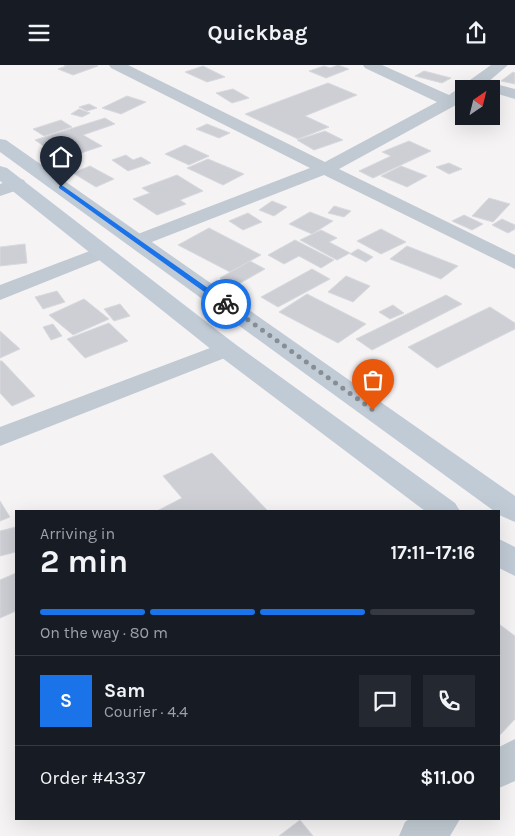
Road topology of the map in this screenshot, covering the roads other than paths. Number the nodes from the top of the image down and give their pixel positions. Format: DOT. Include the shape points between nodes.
graph roads {
  1 [pos="116,65"];
  2 [pos="370,65"];
  3 [pos="501,65"];
  4 [pos="480,80"];
  5 [pos="455,88"];
  6 [pos="500,93"];
  7 [pos="515,94"];
  8 [pos="455,97"];
  9 [pos="0,144"];
  10 [pos="327,168"];
  11 [pos="5,182"];
  12 [pos="138,241"];
  13 [pos="103,252"];
  14 [pos="515,263"];
  15 [pos="0,293"];
  16 [pos="226,349"];
  17 [pos="0,437"];
  18 [pos="444,510"];
  19 [pos="515,511"];
  20 [pos="500,552"];
  21 [pos="515,564"];
  22 [pos="515,757"];
  23 [pos="500,769"];
  24 [pos="439,820"];
  25 [pos="419,836"];
  1 -- 10 [label="street"];
  2 -- 5 [label="street"];
  3 -- 4 [label="street"];
  6 -- 7 [label="street"];
  8 -- 10 [label="street"];
  9 -- 12 [label="street"];
  10 -- 12 [label="street"];
  10 -- 14 [label="street"];
  11 -- 13 [label="street"];
  12 -- 19 [label="street"];
  13 -- 15 [label="street"];
  13 -- 16 [label="street"];
  16 -- 17 [label="street"];
  16 -- 18 [label="street"];
  20 -- 21 [label="street"];
  22 -- 23 [label="street"];
  24 -- 25 [label="street"];
}
